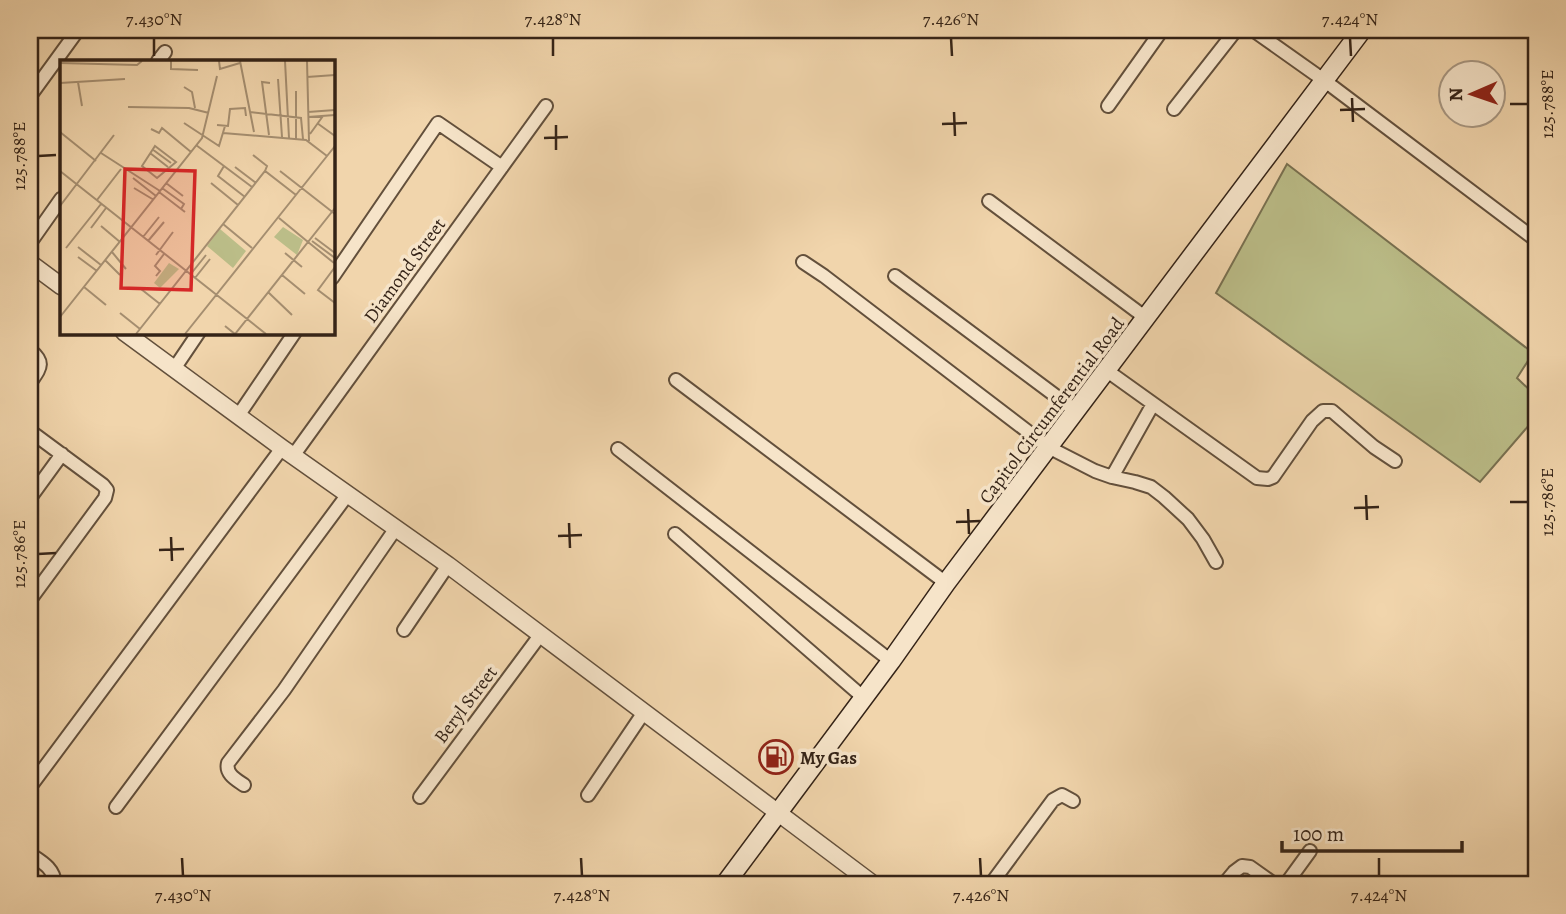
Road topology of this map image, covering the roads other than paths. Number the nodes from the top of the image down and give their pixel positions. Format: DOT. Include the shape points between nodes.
graph roads {
  1 [pos="78,30"];
  2 [pos="1162,30"];
  3 [pos="1236,30"];
  4 [pos="1253,30"];
  5 [pos="1363,30"];
  6 [pos="1325,81"];
  7 [pos="30,96"];
  8 [pos="546,106"];
  9 [pos="1108,106"];
  10 [pos="1174,109"];
  11 [pos="502,167"];
  12 [pos="60,200"];
  13 [pos="989,201"];
  14 [pos="1536,240"];
  15 [pos="30,243"];
  16 [pos="803,262"];
  17 [pos="30,263"];
  18 [pos="334,275"];
  19 [pos="895,276"];
  20 [pos="60,285"];
  21 [pos="1146,318"];
  22 [pos="127,334"];
  23 [pos="198,334"];
  24 [pos="294,334"];
  25 [pos="30,349"];
  26 [pos="174,369"];
  27 [pos="1107,370"];
  28 [pos="676,380"];
  29 [pos="30,383"];
  30 [pos="1153,404"];
  31 [pos="1076,411"];
  32 [pos="238,416"];
  33 [pos="30,431"];
  34 [pos="1048,447"];
  35 [pos="618,449"];
  36 [pos="287,452"];
  37 [pos="62,454"];
  38 [pos="1395,461"];
  39 [pos="1112,477"];
  40 [pos="348,494"];
  41 [pos="30,498"];
  42 [pos="396,528"];
  43 [pos="674,534"];
  44 [pos="1216,562"];
  45 [pos="448,565"];
  46 [pos="946,583"];
  47 [pos="30,600"];
  48 [pos="404,630"];
  49 [pos="541,634"];
  50 [pos="891,661"];
  51 [pos="864,698"];
  52 [pos="644,712"];
  53 [pos="244,786"];
  54 [pos="30,787"];
  55 [pos="588,795"];
  56 [pos="420,797"];
  57 [pos="1073,801"];
  58 [pos="116,807"];
  59 [pos="778,814"];
  60 [pos="1310,851"];
  61 [pos="30,854"];
  62 [pos="55,884"];
  63 [pos="725,884"];
  64 [pos="873,884"];
  65 [pos="991,884"];
  66 [pos="1224,884"];
  67 [pos="1274,884"];
  68 [pos="1286,884"];
  1 -- 7 [label="street"];
  2 -- 9 [label="street"];
  3 -- 10 [label="street"];
  4 -- 6 [label="street"];
  5 -- 6 [label="main road, Capitol Circumferential Road"];
  6 -- 14 [label="street"];
  6 -- 21 [label="main road, Capitol Circumferential Road"];
  8 -- 11 [label="street, Diamond Street"];
  11 -- 18 [label="street" via="438,123"];
  11 -- 36 [label="street, Diamond Street"];
  12 -- 15 [label="street"];
  13 -- 21 [label="street"];
  16 -- 34 [label="street"];
  17 -- 20 [label="street"];
  19 -- 31 [label="street"];
  21 -- 27 [label="main road, Capitol Circumferential Road"];
  22 -- 26 [label="street"];
  23 -- 26 [label="street"];
  24 -- 32 [label="street"];
  25 -- 29 [label="street" via="40,368"];
  26 -- 32 [label="street"];
  27 -- 30 [label="street"];
  27 -- 31 [label="main road, Capitol Circumferential Road"];
  28 -- 46 [label="street"];
  30 -- 38 [label="street" via="1257,478 1273,477 1323,411 1332,411"];
  30 -- 39 [label="street"];
  31 -- 34 [label="main road, Capitol Circumferential Road"];
  32 -- 36 [label="street"];
  33 -- 37 [label="street"];
  34 -- 39 [label="street"];
  34 -- 46 [label="main road, Capitol Circumferential Road"];
  35 -- 50 [label="street"];
  36 -- 40 [label="street"];
  36 -- 54 [label="street, Diamond Street"];
  37 -- 41 [label="street"];
  37 -- 47 [label="street" via="103,485 106,494"];
  39 -- 44 [label="street" via="1151,487 1164,497 1188,519"];
  40 -- 42 [label="street"];
  40 -- 58 [label="street"];
  42 -- 45 [label="street"];
  42 -- 53 [label="street" via="228,763 229,774"];
  43 -- 51 [label="street"];
  45 -- 48 [label="street"];
  45 -- 49 [label="street"];
  46 -- 50 [label="main road, Capitol Circumferential Road"];
  49 -- 52 [label="street"];
  49 -- 56 [label="street, Beryl Street"];
  50 -- 51 [label="main road, Capitol Circumferential Road"];
  51 -- 59 [label="main road, Capitol Circumferential Road"];
  52 -- 55 [label="street"];
  52 -- 59 [label="street"];
  57 -- 65 [label="street" via="1062,795 1053,800"];
  59 -- 63 [label="main road, Capitol Circumferential Road"];
  59 -- 64 [label="street"];
  60 -- 68 [label="street"];
  61 -- 62 [label="street" via="50,869"];
  66 -- 67 [label="street" via="1238,867 1246,866"];
}
